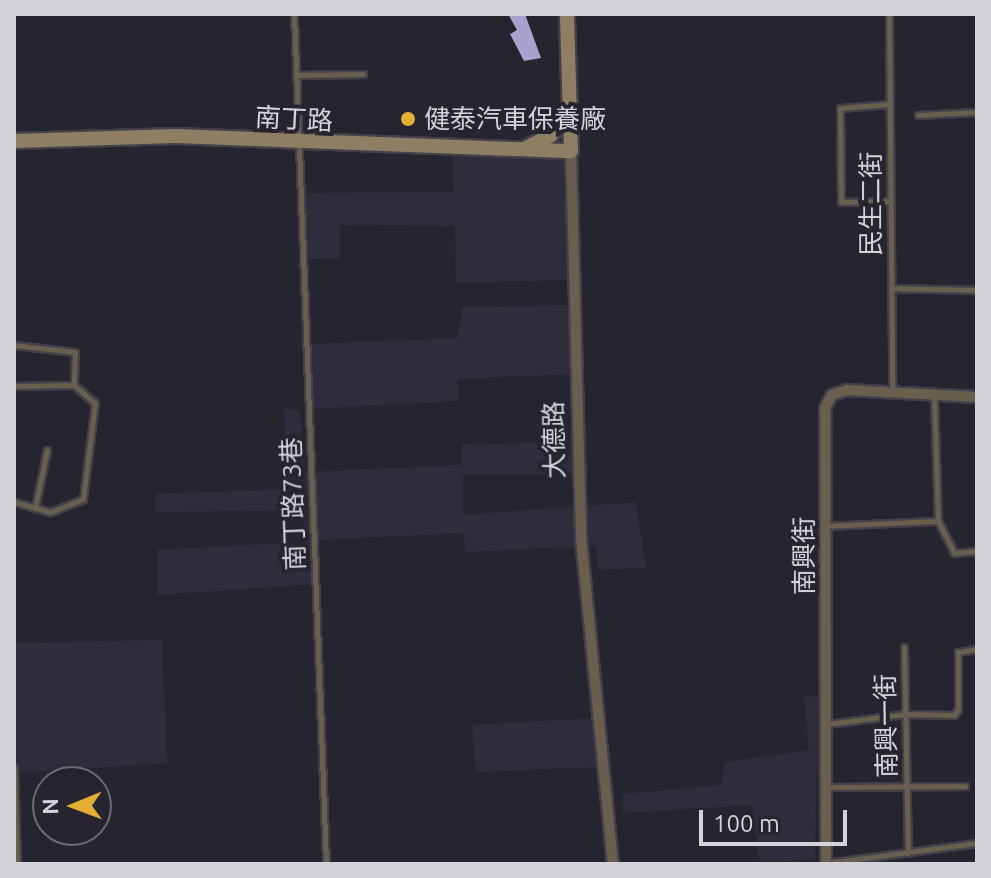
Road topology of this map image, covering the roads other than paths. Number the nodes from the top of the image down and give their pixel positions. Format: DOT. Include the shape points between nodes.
graph roads {
  1 [pos="294,14"];
  2 [pos="567,14"];
  3 [pos="889,14"];
  4 [pos="363,74"];
  5 [pos="297,75"];
  6 [pos="890,104"];
  7 [pos="570,105"];
  8 [pos="977,112"];
  9 [pos="918,115"];
  10 [pos="14,141"];
  11 [pos="299,144"];
  12 [pos="517,151"];
  13 [pos="571,151"];
  14 [pos="891,201"];
  15 [pos="891,288"];
  16 [pos="977,290"];
  17 [pos="14,345"];
  18 [pos="74,385"];
  19 [pos="14,386"];
  20 [pos="892,393"];
  21 [pos="934,395"];
  22 [pos="977,397"];
  23 [pos="47,450"];
  24 [pos="14,502"];
  25 [pos="35,508"];
  26 [pos="938,521"];
  27 [pos="825,526"];
  28 [pos="977,551"];
  29 [pos="904,647"];
  30 [pos="977,649"];
  31 [pos="905,714"];
  32 [pos="826,725"];
  33 [pos="14,768"];
  34 [pos="965,786"];
  35 [pos="826,787"];
  36 [pos="907,789"];
  37 [pos="977,843"];
  38 [pos="908,853"];
  39 [pos="17,864"];
  40 [pos="326,864"];
  41 [pos="613,864"];
  42 [pos="820,864"];
  43 [pos="826,864"];
  1 -- 5 [label="lane, 南丁路73巷"];
  2 -- 7 [label="street, 大德路"];
  3 -- 6 [label="lane, 民生二街"];
  4 -- 5 [label="lane"];
  5 -- 11 [label="lane, 南丁路73巷"];
  6 -- 14 [label="lane, 民生二街"];
  6 -- 14 [label="lane" via="840,108 841,202"];
  7 -- 12 [label="street" via="551,135"];
  7 -- 13 [label="street, 大德路"];
  8 -- 9 [label="lane"];
  10 -- 11 [label="street, 南丁路" via="160,136"];
  11 -- 12 [label="street, 南丁路"];
  11 -- 40 [label="lane, 南丁路73巷"];
  12 -- 13 [label="street, 南丁路"];
  13 -- 41 [label="street, 大德路" via="581,538"];
  14 -- 15 [label="lane, 民生二街"];
  15 -- 16 [label="lane"];
  15 -- 20 [label="lane, 民生二街"];
  17 -- 18 [label="lane" via="75,352"];
  18 -- 19 [label="lane"];
  18 -- 25 [label="lane" via="95,403 83,499 50,512"];
  20 -- 21 [label="street, 南興街"];
  20 -- 27 [label="street, 南興街" via="847,390 832,395 825,408"];
  21 -- 22 [label="street, 南興街"];
  21 -- 26 [label="lane"];
  23 -- 25 [label="lane"];
  24 -- 25 [label="lane"];
  26 -- 27 [label="lane"];
  26 -- 28 [label="lane" via="954,553"];
  27 -- 32 [label="street, 南興街"];
  29 -- 31 [label="lane, 南興一街"];
  30 -- 31 [label="lane" via="958,652 954,715"];
  31 -- 32 [label="lane"];
  31 -- 36 [label="lane, 南興一街"];
  32 -- 35 [label="street, 南興街"];
  33 -- 39 [label="lane"];
  34 -- 36 [label="lane"];
  35 -- 36 [label="lane"];
  35 -- 43 [label="street, 南興街"];
  36 -- 38 [label="lane, 南興一街"];
  37 -- 38 [label="lane"];
  38 -- 43 [label="lane"];
  42 -- 43 [label="street"];
}
